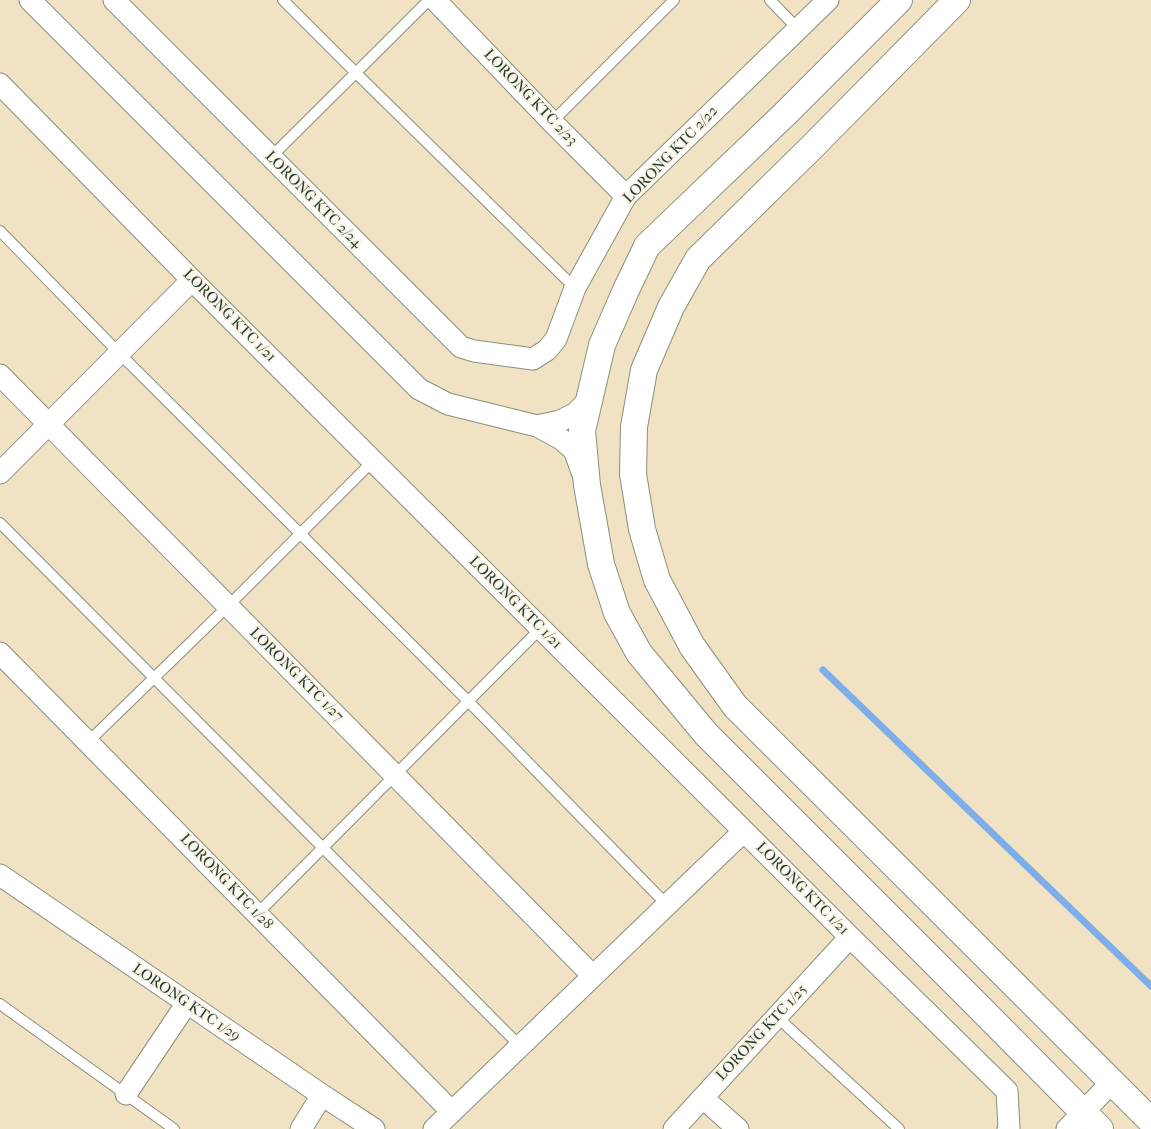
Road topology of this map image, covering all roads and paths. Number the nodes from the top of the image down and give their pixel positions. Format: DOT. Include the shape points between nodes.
graph roads {
  1 [pos="30,0"];
  2 [pos="114,0"];
  3 [pos="283,0"];
  4 [pos="429,0"];
  5 [pos="435,0"];
  6 [pos="674,0"];
  7 [pos="770,0"];
  8 [pos="828,0"];
  9 [pos="899,0"];
  10 [pos="957,0"];
  11 [pos="798,29"];
  12 [pos="356,74"];
  13 [pos="0,84"];
  14 [pos="552,122"];
  15 [pos="271,158"];
  16 [pos="626,196"];
  17 [pos="0,231"];
  18 [pos="192,280"];
  19 [pos="575,288"];
  20 [pos="119,352"];
  21 [pos="533,358"];
  22 [pos="0,375"];
  23 [pos="590,398"];
  24 [pos="48,424"];
  25 [pos="537,426"];
  26 [pos="373,461"];
  27 [pos="0,472"];
  28 [pos="587,485"];
  29 [pos="0,523"];
  30 [pos="300,534"];
  31 [pos="228,606"];
  32 [pos="541,628"];
  33 [pos="0,653"];
  34 [pos="154,678"];
  35 [pos="469,702"];
  36 [pos="88,742"];
  37 [pos="395,776"];
  38 [pos="744,831"];
  39 [pos="323,849"];
  40 [pos="0,875"];
  41 [pos="667,905"];
  42 [pos="257,914"];
  43 [pos="850,937"];
  44 [pos="593,976"];
  45 [pos="188,1003"];
  46 [pos="0,1004"];
  47 [pos="777,1017"];
  48 [pos="520,1046"];
  49 [pos="1112,1082"];
  50 [pos="126,1094"];
  51 [pos="322,1095"];
  52 [pos="703,1098"];
  53 [pos="452,1112"];
  54 [pos="1151,1121"];
  55 [pos="1083,1123"];
  56 [pos="174,1129"];
  57 [pos="301,1129"];
  58 [pos="374,1129"];
  59 [pos="434,1129"];
  60 [pos="674,1129"];
  61 [pos="738,1129"];
  62 [pos="899,1129"];
  63 [pos="1008,1129"];
  1 -- 25 [label="street" via="419,389 448,404"];
  2 -- 15 [label="street, LORONG KTC 2/24"];
  3 -- 12 [label="lane"];
  4 -- 12 [label="lane"];
  5 -- 14 [label="street, LORONG KTC 2/23"];
  6 -- 14 [label="lane"];
  7 -- 11 [label="lane"];
  8 -- 11 [label="street, LORONG KTC 2/22"];
  9 -- 23 [label="street" via="647,246 602,345"];
  10 -- 49 [label="street" via="698,259 671,307 644,370 634,427 633,474 642,529 657,580 692,646 735,706"];
  11 -- 16 [label="street, LORONG KTC 2/22"];
  12 -- 15 [label="lane"];
  12 -- 19 [label="lane"];
  13 -- 18 [label="street, LORONG KTC 1/21"];
  14 -- 16 [label="street, LORONG KTC 2/23"];
  15 -- 21 [label="street, LORONG KTC 2/24" via="461,347"];
  16 -- 19 [label="street, LORONG KTC 2/22"];
  17 -- 20 [label="lane"];
  18 -- 20 [label="street"];
  18 -- 26 [label="street, LORONG KTC 1/21"];
  19 -- 21 [label="street, LORONG KTC 2/22" via="556,339 547,350"];
  20 -- 24 [label="street"];
  20 -- 30 [label="lane"];
  22 -- 24 [label="street, LORONG KTC 1/27"];
  23 -- 25 [label="street" via="576,413 560,421"];
  23 -- 28 [label="street" via="582,431"];
  24 -- 27 [label="street"];
  24 -- 31 [label="street, LORONG KTC 1/27"];
  25 -- 28 [label="street" via="574,450"];
  26 -- 30 [label="lane"];
  26 -- 32 [label="street, LORONG KTC 1/21"];
  28 -- 55 [label="street" via="601,564 617,613 639,653 706,734 988,1016"];
  29 -- 34 [label="lane"];
  30 -- 31 [label="lane"];
  30 -- 35 [label="lane"];
  31 -- 34 [label="lane"];
  31 -- 37 [label="street, LORONG KTC 1/27"];
  32 -- 35 [label="lane"];
  32 -- 38 [label="street, LORONG KTC 1/21"];
  33 -- 36 [label="street, LORONG KTC 1/28"];
  34 -- 36 [label="lane"];
  34 -- 39 [label="lane"];
  35 -- 37 [label="lane"];
  35 -- 41 [label="lane"];
  36 -- 42 [label="street, LORONG KTC 1/28"];
  37 -- 39 [label="lane"];
  37 -- 44 [label="street, LORONG KTC 1/27"];
  38 -- 41 [label="street"];
  38 -- 43 [label="street, LORONG KTC 1/21"];
  39 -- 42 [label="lane"];
  39 -- 48 [label="lane"];
  40 -- 45 [label="street, LORONG KTC 1/29"];
  41 -- 44 [label="street"];
  42 -- 53 [label="street, LORONG KTC 1/28"];
  43 -- 47 [label="street, LORONG KTC 1/25"];
  43 -- 63 [label="street, LORONG KTC 1/21" via="1007,1091"];
  44 -- 48 [label="street"];
  45 -- 50 [label="street"];
  45 -- 51 [label="street, LORONG KTC 1/29"];
  46 -- 50 [label="lane"];
  47 -- 52 [label="street, LORONG KTC 1/25"];
  47 -- 62 [label="lane"];
  48 -- 53 [label="street"];
  49 -- 54 [label="street"];
  49 -- 55 [label="street"];
  50 -- 56 [label="lane"];
  51 -- 57 [label="street"];
  51 -- 58 [label="street, LORONG KTC 1/29"];
  52 -- 60 [label="street, LORONG KTC 1/25"];
  52 -- 61 [label="street"];
  53 -- 59 [label="street"];
}
